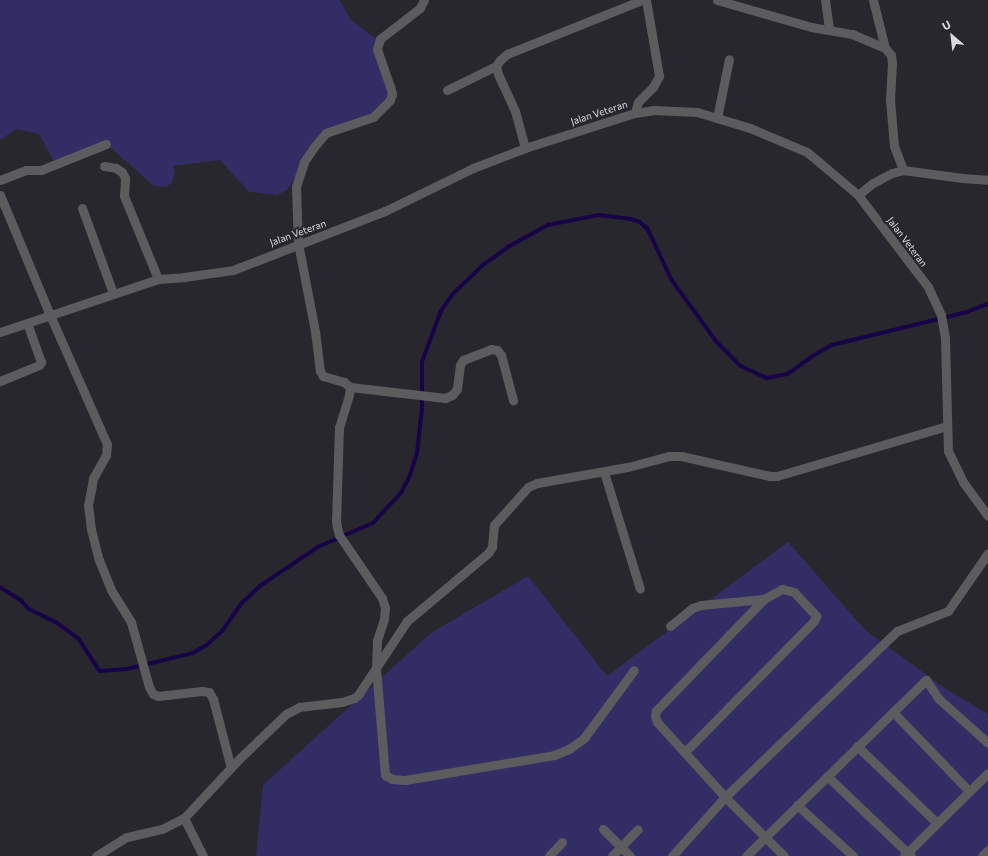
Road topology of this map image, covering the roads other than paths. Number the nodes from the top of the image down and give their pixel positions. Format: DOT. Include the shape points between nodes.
graph roads {
  1 [pos="424,0"];
  2 [pos="642,0"];
  3 [pos="646,0"];
  4 [pos="717,0"];
  5 [pos="824,0"];
  6 [pos="873,0"];
  7 [pos="829,29"];
  8 [pos="885,48"];
  9 [pos="729,59"];
  10 [pos="496,66"];
  11 [pos="447,90"];
  12 [pos="635,113"];
  13 [pos="717,118"];
  14 [pos="106,144"];
  15 [pos="525,148"];
  16 [pos="104,166"];
  17 [pos="903,170"];
  18 [pos="0,180"];
  19 [pos="988,180"];
  20 [pos="0,195"];
  21 [pos="858,195"];
  22 [pos="82,208"];
  23 [pos="298,243"];
  24 [pos="158,279"];
  25 [pos="113,293"];
  26 [pos="50,316"];
  27 [pos="27,323"];
  28 [pos="0,332"];
  29 [pos="0,381"];
  30 [pos="350,387"];
  31 [pos="513,400"];
  32 [pos="946,426"];
  33 [pos="604,472"];
  34 [pos="988,516"];
  35 [pos="988,553"];
  36 [pos="640,590"];
  37 [pos="764,599"];
  38 [pos="670,626"];
  39 [pos="376,668"];
  40 [pos="634,670"];
  41 [pos="893,712"];
  42 [pos="988,743"];
  43 [pos="857,746"];
  44 [pos="685,752"];
  45 [pos="231,768"];
  46 [pos="988,773"];
  47 [pos="827,776"];
  48 [pos="969,791"];
  49 [pos="725,797"];
  50 [pos="797,805"];
  51 [pos="184,818"];
  52 [pos="937,823"];
  53 [pos="603,829"];
  54 [pos="638,829"];
  55 [pos="764,838"];
  56 [pos="562,842"];
  57 [pos="620,847"];
  58 [pos="988,850"];
  59 [pos="774,853"];
  60 [pos="907,855"];
  61 [pos="96,856"];
  62 [pos="203,856"];
  63 [pos="549,856"];
  64 [pos="612,856"];
  65 [pos="630,856"];
  66 [pos="672,856"];
  67 [pos="746,856"];
  68 [pos="784,856"];
  69 [pos="853,856"];
  70 [pos="982,856"];
  1 -- 23 [label="street" via="420,8 380,40 377,49 390,86 390,100 373,117 326,133 304,162 296,187"];
  2 -- 10 [label="street" via="507,54"];
  3 -- 12 [label="street" via="659,76 653,87 638,102"];
  4 -- 7 [label="street"];
  5 -- 7 [label="street"];
  6 -- 8 [label="street"];
  7 -- 8 [label="street" via="852,34"];
  8 -- 17 [label="street" via="891,54 892,63 890,100 894,146"];
  9 -- 13 [label="street"];
  10 -- 11 [label="street"];
  10 -- 15 [label="street" via="517,117"];
  12 -- 13 [label="street, Jalan Veteran" via="674,110 697,112"];
  12 -- 15 [label="street, Jalan Veteran"];
  13 -- 21 [label="street, Jalan Veteran" via="750,128 807,152"];
  14 -- 18 [label="street" via="41,170 26,170"];
  15 -- 23 [label="street, Jalan Veteran" via="473,168 342,229"];
  16 -- 24 [label="street" via="122,172 124,196"];
  17 -- 19 [label="street"];
  17 -- 21 [label="street" via="873,183"];
  20 -- 26 [label="street"];
  21 -- 32 [label="street, Jalan Veteran" via="928,287 941,315 945,338"];
  22 -- 25 [label="street"];
  23 -- 24 [label="street, Jalan Veteran" via="224,272"];
  23 -- 30 [label="street" via="320,371 323,376 344,382"];
  24 -- 25 [label="street, Jalan Veteran"];
  25 -- 26 [label="street, Jalan Veteran"];
  26 -- 27 [label="street, Jalan Veteran"];
  26 -- 45 [label="street" via="107,444 106,455 93,478 90,490 88,505 91,529 99,560 111,590 131,622 149,686 153,694 158,696 209,692"];
  27 -- 28 [label="street, Jalan Veteran"];
  27 -- 29 [label="street" via="41,362"];
  30 -- 31 [label="street" via="445,398 457,389 463,360 491,349 497,350 501,355"];
  30 -- 39 [label="street" via="339,427 336,521 339,535 382,598 385,608 377,641"];
  32 -- 33 [label="street" via="777,476 680,456 669,456"];
  32 -- 34 [label="street, Jalan Veteran" via="948,451 954,464 963,482"];
  33 -- 36 [label="street"];
  33 -- 39 [label="street" via="537,483 528,487 494,525 492,547 488,553 407,621"];
  35 -- 49 [label="street" via="948,611 897,631"];
  37 -- 38 [label="street" via="701,605 692,608"];
  37 -- 44 [label="street" via="656,711 657,722"];
  37 -- 44 [label="street" via="782,590 794,592 814,613 814,621"];
  39 -- 40 [label="street" via="384,769 386,775 392,779 405,780 554,755 569,749 584,738"];
  39 -- 45 [label="street" via="354,698 342,702 299,707 286,714"];
  41 -- 42 [label="street" via="926,680 939,699"];
  41 -- 43 [label="street"];
  41 -- 48 [label="street"];
  43 -- 47 [label="street"];
  43 -- 52 [label="street"];
  44 -- 49 [label="street"];
  45 -- 51 [label="street"];
  46 -- 48 [label="street"];
  47 -- 50 [label="street"];
  47 -- 60 [label="street"];
  48 -- 52 [label="street"];
  49 -- 55 [label="street"];
  49 -- 66 [label="street"];
  50 -- 55 [label="street"];
  50 -- 69 [label="street"];
  51 -- 61 [label="street" via="162,829 127,836"];
  51 -- 62 [label="street"];
  52 -- 60 [label="street"];
  53 -- 57 [label="street"];
  54 -- 57 [label="street"];
  55 -- 59 [label="street"];
  55 -- 67 [label="street"];
  56 -- 63 [label="street"];
  57 -- 64 [label="street"];
  57 -- 65 [label="street"];
  58 -- 70 [label="street"];
  59 -- 68 [label="street"];
}
